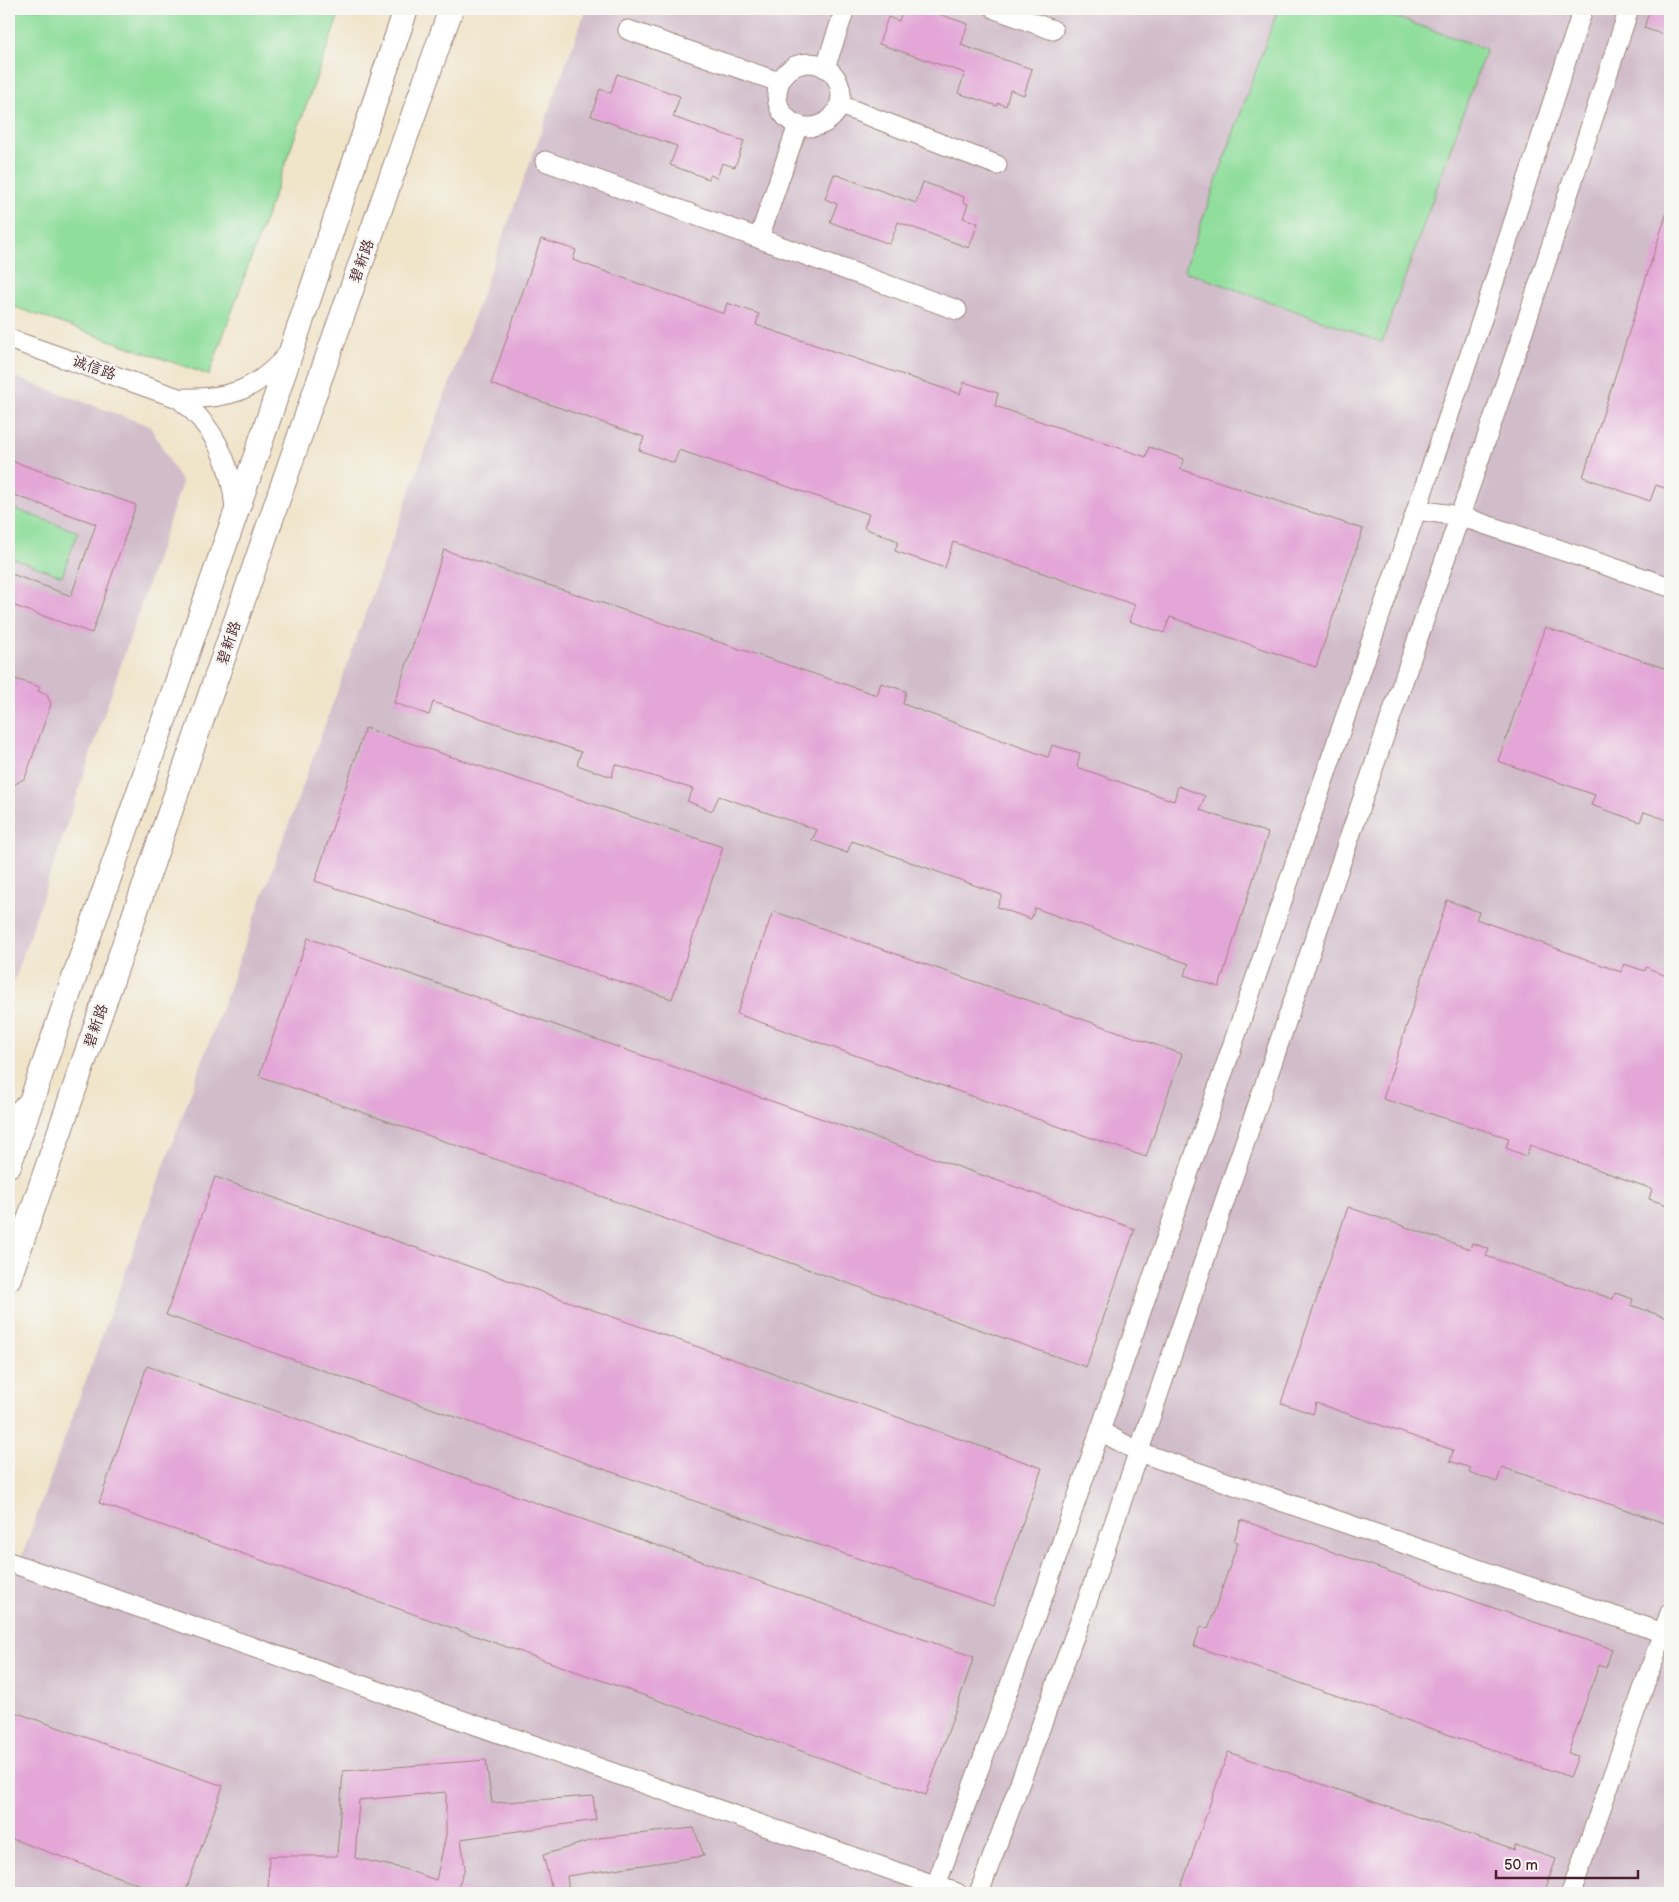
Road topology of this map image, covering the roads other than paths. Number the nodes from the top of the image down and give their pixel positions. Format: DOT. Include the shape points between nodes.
graph roads {
  1 [pos="406,9"];
  2 [pos="451,9"];
  3 [pos="845,9"];
  4 [pos="995,9"];
  5 [pos="1583,9"];
  6 [pos="1629,9"];
  7 [pos="628,30"];
  8 [pos="1053,30"];
  9 [pos="825,68"];
  10 [pos="780,82"];
  11 [pos="840,105"];
  12 [pos="798,125"];
  13 [pos="546,161"];
  14 [pos="997,165"];
  15 [pos="759,238"];
  16 [pos="957,310"];
  17 [pos="9,339"];
  18 [pos="291,351"];
  19 [pos="178,398"];
  20 [pos="1417,510"];
  21 [pos="235,515"];
  22 [pos="1460,516"];
  23 [pos="1670,587"];
  24 [pos="32,1098"];
  25 [pos="9,1119"];
  26 [pos="9,1165"];
  27 [pos="9,1278"];
  28 [pos="1100,1431"];
  29 [pos="1139,1452"];
  30 [pos="9,1562"];
  31 [pos="1670,1613"];
  32 [pos="1663,1633"];
  33 [pos="934,1890"];
  34 [pos="957,1893"];
  35 [pos="979,1893"];
  36 [pos="1571,1893"];
  1 -- 18 [label="main road"];
  2 -- 27 [label="main road, 碧新路"];
  3 -- 9 [label="street"];
  4 -- 8 [label="street"];
  5 -- 20 [label="street"];
  6 -- 22 [label="street"];
  7 -- 10 [label="street"];
  9 -- 10 [label="street" via="815,64 794,67"];
  9 -- 11 [label="street" via="834,74 839,84"];
  10 -- 12 [label="street" via="778,103 782,112"];
  11 -- 12 [label="street" via="835,114 818,126"];
  11 -- 14 [label="street"];
  12 -- 15 [label="street"];
  13 -- 15 [label="street"];
  15 -- 16 [label="street"];
  17 -- 19 [label="street, 诚信路"];
  18 -- 19 [label="street, 诚信路" via="271,374 249,387 222,396"];
  18 -- 21 [label="main road"];
  19 -- 21 [label="street, 诚信路" via="196,412 212,432 225,458 233,485"];
  20 -- 22 [label="street"];
  20 -- 28 [label="street"];
  21 -- 24 [label="main road"];
  22 -- 23 [label="street"];
  22 -- 29 [label="street"];
  24 -- 25 [label="street"];
  24 -- 26 [label="main road"];
  28 -- 29 [label="street"];
  28 -- 33 [label="street" via="1046,1588"];
  29 -- 32 [label="street"];
  29 -- 35 [label="street"];
  30 -- 33 [label="street"];
  31 -- 32 [label="street"];
  32 -- 36 [label="street"];
  33 -- 34 [label="street"];
}
